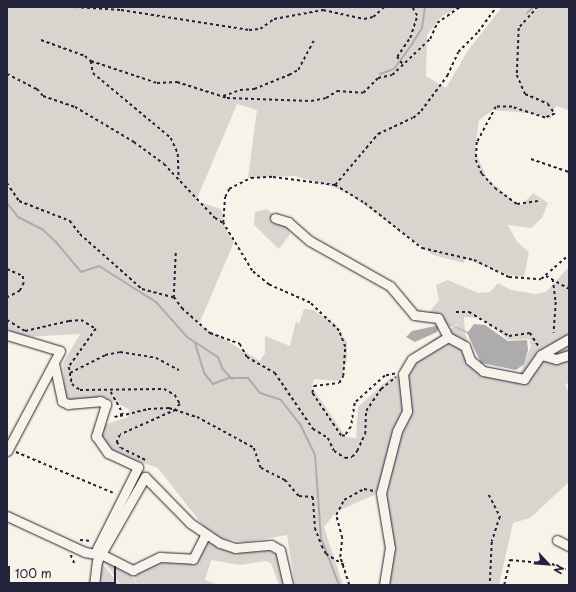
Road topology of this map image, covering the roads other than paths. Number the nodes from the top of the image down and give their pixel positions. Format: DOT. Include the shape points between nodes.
graph roads {
  1 [pos="275,218"];
  2 [pos="7,335"];
  3 [pos="448,337"];
  4 [pos="569,339"];
  5 [pos="541,355"];
  6 [pos="569,355"];
  7 [pos="54,363"];
  8 [pos="8,450"];
  9 [pos="7,516"];
  10 [pos="205,535"];
  11 [pos="557,540"];
  12 [pos="569,546"];
  13 [pos="99,554"];
  14 [pos="94,585"];
  15 [pos="288,585"];
  16 [pos="384,585"];
  1 -- 3 [label="lane" via="288,222 310,241 390,286 414,315 438,318"];
  2 -- 7 [label="lane" via="60,351"];
  3 -- 5 [label="lane" via="465,346 470,360 488,373 524,379"];
  3 -- 16 [label="lane" via="421,351 403,374 407,411 397,431 381,494 390,548"];
  4 -- 5 [label="lane"];
  5 -- 6 [label="lane" via="556,359"];
  7 -- 8 [label="lane"];
  7 -- 13 [label="lane" via="62,401 68,404 100,401 106,404 96,436 108,453 138,467"];
  9 -- 13 [label="lane"];
  10 -- 13 [label="lane" via="193,559 160,557 133,570"];
  10 -- 13 [label="lane" via="145,477"];
  10 -- 15 [label="lane" via="235,548 272,545 280,550"];
  11 -- 12 [label="lane"];
  13 -- 14 [label="lane"];
}
